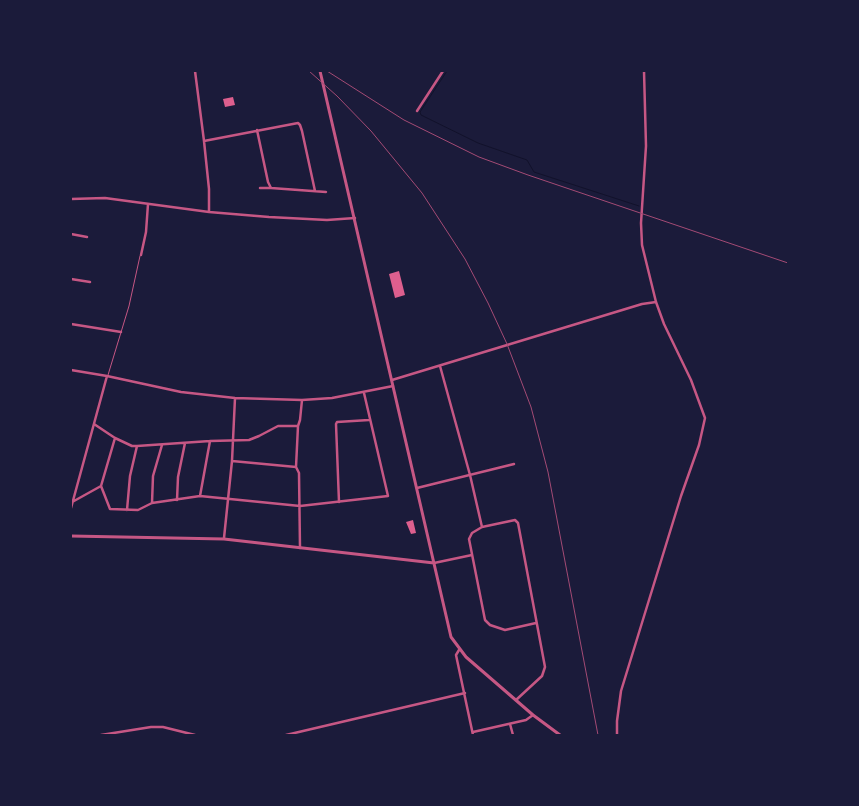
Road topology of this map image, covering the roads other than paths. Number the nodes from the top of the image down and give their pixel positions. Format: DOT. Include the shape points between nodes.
graph roads {
  1 [pos="195,71"];
  2 [pos="320,71"];
  3 [pos="443,71"];
  4 [pos="644,71"];
  5 [pos="417,111"];
  6 [pos="257,130"];
  7 [pos="204,140"];
  8 [pos="260,188"];
  9 [pos="271,188"];
  10 [pos="315,191"];
  11 [pos="326,192"];
  12 [pos="71,199"];
  13 [pos="148,204"];
  14 [pos="209,212"];
  15 [pos="355,218"];
  16 [pos="71,234"];
  17 [pos="87,237"];
  18 [pos="140,255"];
  19 [pos="71,279"];
  20 [pos="90,282"];
  21 [pos="656,302"];
  22 [pos="71,324"];
  23 [pos="121,332"];
  24 [pos="440,366"];
  25 [pos="71,370"];
  26 [pos="107,376"];
  27 [pos="392,380"];
  28 [pos="393,386"];
  29 [pos="364,393"];
  30 [pos="235,398"];
  31 [pos="302,400"];
  32 [pos="370,420"];
  33 [pos="94,424"];
  34 [pos="298,426"];
  35 [pos="115,438"];
  36 [pos="210,440"];
  37 [pos="233,440"];
  38 [pos="185,443"];
  39 [pos="162,445"];
  40 [pos="137,446"];
  41 [pos="232,461"];
  42 [pos="514,464"];
  43 [pos="296,467"];
  44 [pos="470,475"];
  45 [pos="101,486"];
  46 [pos="417,488"];
  47 [pos="200,496"];
  48 [pos="228,499"];
  49 [pos="177,500"];
  50 [pos="73,501"];
  51 [pos="339,502"];
  52 [pos="152,503"];
  53 [pos="300,506"];
  54 [pos="71,508"];
  55 [pos="127,510"];
  56 [pos="482,527"];
  57 [pos="71,536"];
  58 [pos="224,539"];
  59 [pos="300,548"];
  60 [pos="472,555"];
  61 [pos="434,563"];
  62 [pos="536,623"];
  63 [pos="459,650"];
  64 [pos="465,693"];
  65 [pos="515,700"];
  66 [pos="533,715"];
  67 [pos="510,724"];
  68 [pos="473,733"];
  69 [pos="101,735"];
  70 [pos="196,735"];
  71 [pos="286,735"];
  72 [pos="514,735"];
  73 [pos="560,735"];
  74 [pos="617,735"];
  1 -- 7 [label="street"];
  2 -- 15 [label="street"];
  3 -- 5 [label="street"];
  4 -- 21 [label="street" via="646,146 640,232"];
  6 -- 7 [label="street"];
  6 -- 9 [label="street"];
  6 -- 10 [label="street" via="294,122 299,124"];
  7 -- 14 [label="street"];
  8 -- 9 [label="street"];
  9 -- 10 [label="street"];
  10 -- 11 [label="street"];
  12 -- 13 [label="street" via="105,198"];
  13 -- 14 [label="street"];
  13 -- 18 [label="street"];
  14 -- 15 [label="street" via="327,220"];
  15 -- 27 [label="street"];
  16 -- 17 [label="street"];
  18 -- 23 [label="lane"];
  19 -- 20 [label="street"];
  21 -- 24 [label="street"];
  21 -- 74 [label="street" via="705,418 621,691"];
  22 -- 23 [label="street"];
  23 -- 26 [label="lane"];
  24 -- 27 [label="street"];
  24 -- 44 [label="street"];
  25 -- 26 [label="street"];
  26 -- 30 [label="street" via="157,388"];
  26 -- 33 [label="street"];
  27 -- 28 [label="street"];
  28 -- 29 [label="street"];
  28 -- 46 [label="street"];
  29 -- 31 [label="street"];
  29 -- 32 [label="street"];
  30 -- 31 [label="street"];
  30 -- 37 [label="street"];
  31 -- 34 [label="street"];
  32 -- 51 [label="street" via="336,424"];
  32 -- 51 [label="street" via="388,496"];
  33 -- 35 [label="street"];
  33 -- 50 [label="street"];
  34 -- 37 [label="street" via="278,426 254,438"];
  34 -- 43 [label="street"];
  35 -- 40 [label="street"];
  35 -- 45 [label="street"];
  36 -- 37 [label="street"];
  36 -- 38 [label="street"];
  36 -- 47 [label="street"];
  37 -- 41 [label="street"];
  38 -- 39 [label="street"];
  38 -- 49 [label="street"];
  39 -- 40 [label="street"];
  39 -- 52 [label="street" via="153,476"];
  40 -- 55 [label="street"];
  41 -- 43 [label="street"];
  41 -- 48 [label="street"];
  42 -- 44 [label="street"];
  43 -- 53 [label="street"];
  44 -- 46 [label="street"];
  44 -- 56 [label="street"];
  45 -- 50 [label="street"];
  45 -- 55 [label="street" via="110,509"];
  46 -- 61 [label="street"];
  47 -- 48 [label="street"];
  47 -- 49 [label="street"];
  48 -- 53 [label="street"];
  48 -- 58 [label="street"];
  49 -- 52 [label="street"];
  50 -- 54 [label="street"];
  51 -- 53 [label="street"];
  52 -- 55 [label="street" via="138,510"];
  53 -- 59 [label="street"];
  56 -- 60 [label="street" via="472,532 469,539"];
  56 -- 62 [label="street" via="515,520 518,523"];
  57 -- 58 [label="street"];
  58 -- 59 [label="street"];
  59 -- 61 [label="street"];
  60 -- 61 [label="street"];
  60 -- 62 [label="street" via="486,620 490,625 505,630"];
  61 -- 63 [label="street" via="451,637"];
  62 -- 65 [label="street" via="545,667 542,676"];
  63 -- 64 [label="street" via="456,655"];
  63 -- 65 [label="street"];
  64 -- 68 [label="street"];
  64 -- 71 [label="street"];
  65 -- 66 [label="street"];
  66 -- 67 [label="street"];
  66 -- 73 [label="street"];
  67 -- 68 [label="street"];
  67 -- 72 [label="street"];
  69 -- 70 [label="street" via="163,727"];
}
